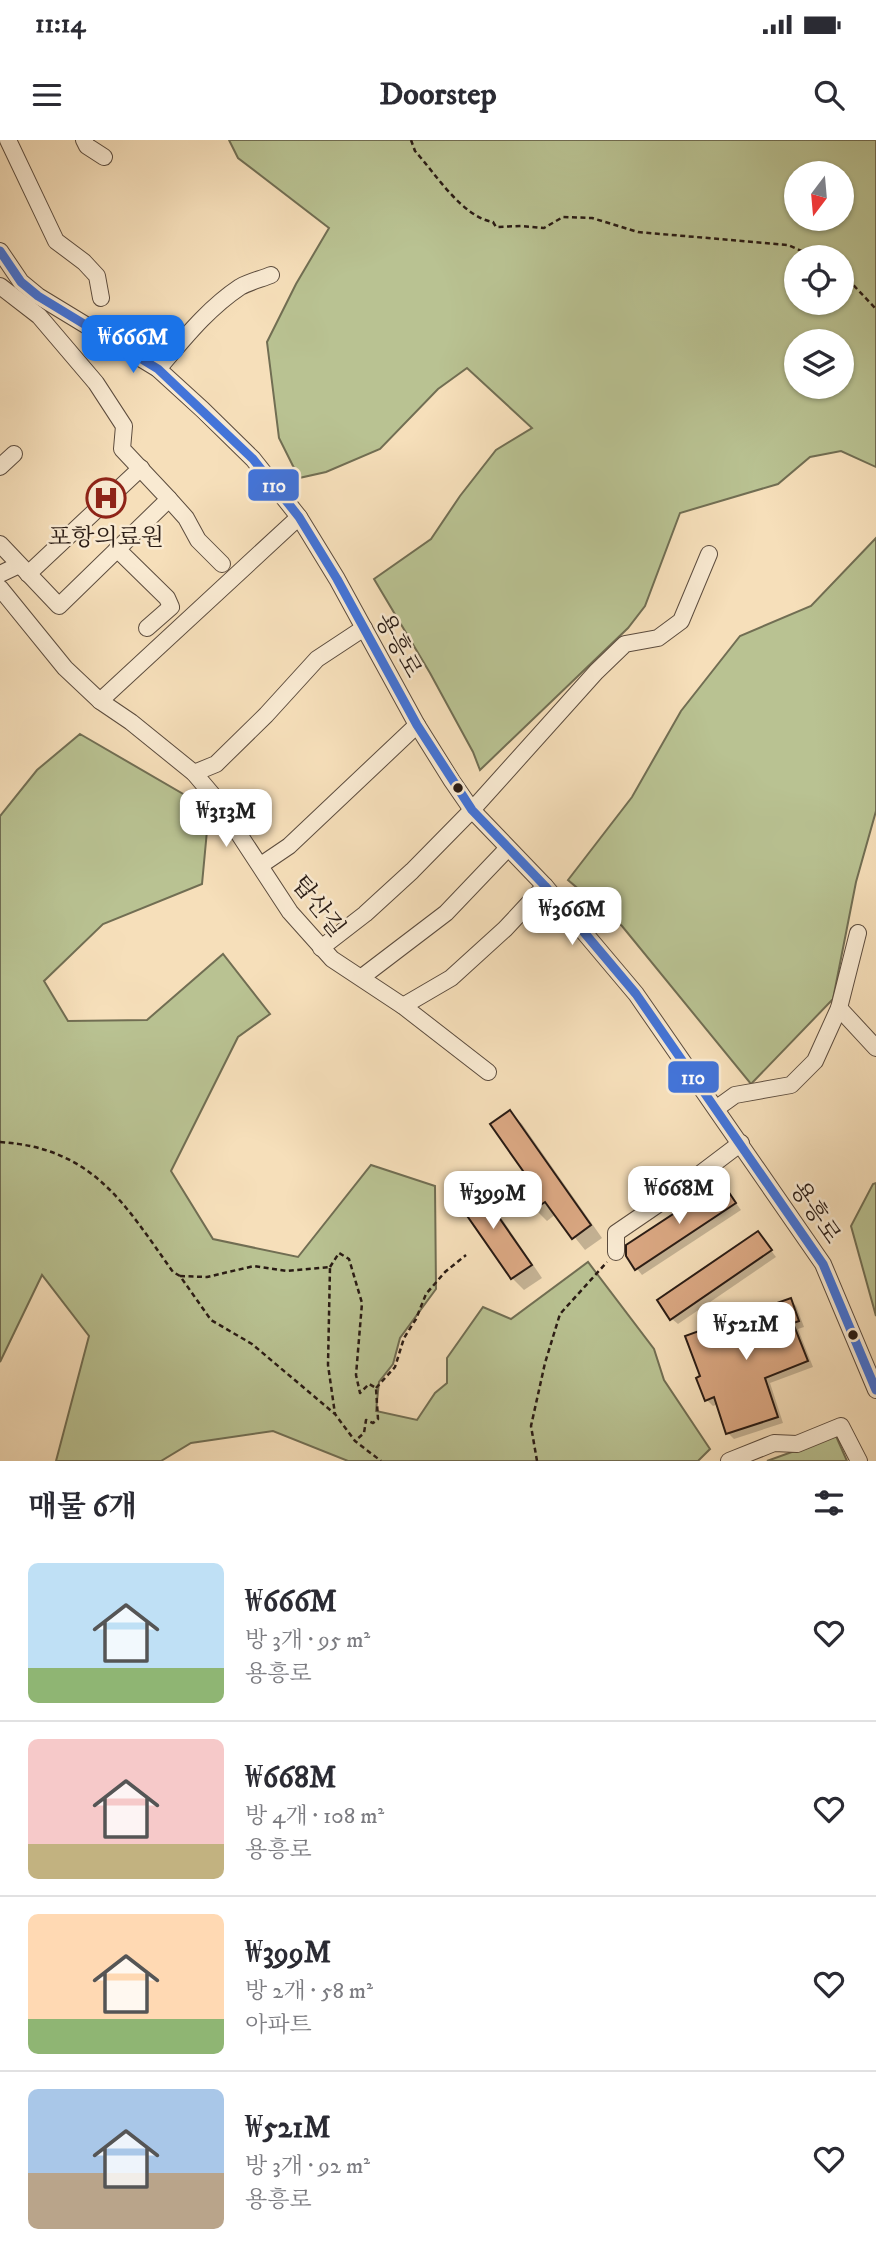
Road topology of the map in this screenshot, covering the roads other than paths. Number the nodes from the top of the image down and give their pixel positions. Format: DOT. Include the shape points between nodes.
graph roads {
  1 [pos="8,140"];
  2 [pos="85,140"];
  3 [pos="104,156"];
  4 [pos="0,251"];
  5 [pos="271,275"];
  6 [pos="0,286"];
  7 [pos="101,298"];
  8 [pos="158,369"];
  9 [pos="14,454"];
  10 [pos="0,467"];
  11 [pos="141,468"];
  12 [pos="169,499"];
  13 [pos="299,517"];
  14 [pos="0,544"];
  15 [pos="117,549"];
  16 [pos="709,554"];
  17 [pos="222,564"];
  18 [pos="23,569"];
  19 [pos="0,575"];
  20 [pos="0,588"];
  21 [pos="147,628"];
  22 [pos="364,628"];
  23 [pos="100,701"];
  24 [pos="417,725"];
  25 [pos="194,772"];
  26 [pos="472,810"];
  27 [pos="507,849"];
  28 [pos="261,865"];
  29 [pos="545,886"];
  30 [pos="858,933"];
  31 [pos="321,948"];
  32 [pos="362,977"];
  33 [pos="403,1006"];
  34 [pos="839,1008"];
  35 [pos="876,1048"];
  36 [pos="488,1072"];
  37 [pos="717,1108"];
  38 [pos="741,1143"];
  39 [pos="616,1252"];
  40 [pos="876,1390"];
  41 [pos="729,1461"];
  42 [pos="859,1461"];
  1 -- 7 [label="street" via="56,241 97,276"];
  2 -- 3 [label="street" via="86,146"];
  4 -- 8 [label="street, 용흥로" via="21,282 38,296"];
  5 -- 8 [label="street" via="242,286 217,306"];
  6 -- 11 [label="street" via="39,316 96,383 124,426 122,449"];
  8 -- 13 [label="street, 용흥로" via="253,459"];
  9 -- 10 [label="street"];
  11 -- 12 [label="street"];
  11 -- 18 [label="street"];
  12 -- 15 [label="street"];
  12 -- 17 [label="street"];
  13 -- 22 [label="street, 용흥로"];
  13 -- 23 [label="street"];
  14 -- 18 [label="street"];
  15 -- 18 [label="street" via="59,606"];
  15 -- 21 [label="street" via="167,598 170,607"];
  16 -- 26 [label="street" via="681,621 658,638 625,644"];
  18 -- 19 [label="street"];
  20 -- 23 [label="street, 탑산길" via="65,668"];
  22 -- 24 [label="street, 용흥로"];
  22 -- 25 [label="street" via="317,659 216,764"];
  23 -- 25 [label="street, 탑산길"];
  24 -- 26 [label="street, 용흥로"];
  24 -- 28 [label="street" via="289,846"];
  25 -- 28 [label="street, 탑산길"];
  26 -- 27 [label="street, 용흥로"];
  26 -- 31 [label="street" via="412,871"];
  27 -- 29 [label="street, 용흥로"];
  27 -- 32 [label="street" via="446,913"];
  28 -- 31 [label="street, 탑산길" via="290,912"];
  29 -- 33 [label="street" via="450,978"];
  29 -- 37 [label="street, 용흥로" via="636,994"];
  30 -- 34 [label="street"];
  31 -- 32 [label="street, 탑산길"];
  32 -- 33 [label="street, 탑산길"];
  33 -- 36 [label="street, 탑산길"];
  34 -- 35 [label="street"];
  34 -- 37 [label="street" via="814,1062 790,1085 735,1095"];
  37 -- 38 [label="street, 용흥로"];
  38 -- 39 [label="street" via="616,1233"];
  38 -- 40 [label="street, 용흥로" via="823,1264"];
  41 -- 42 [label="street" via="774,1443 797,1444 841,1426"];
}
